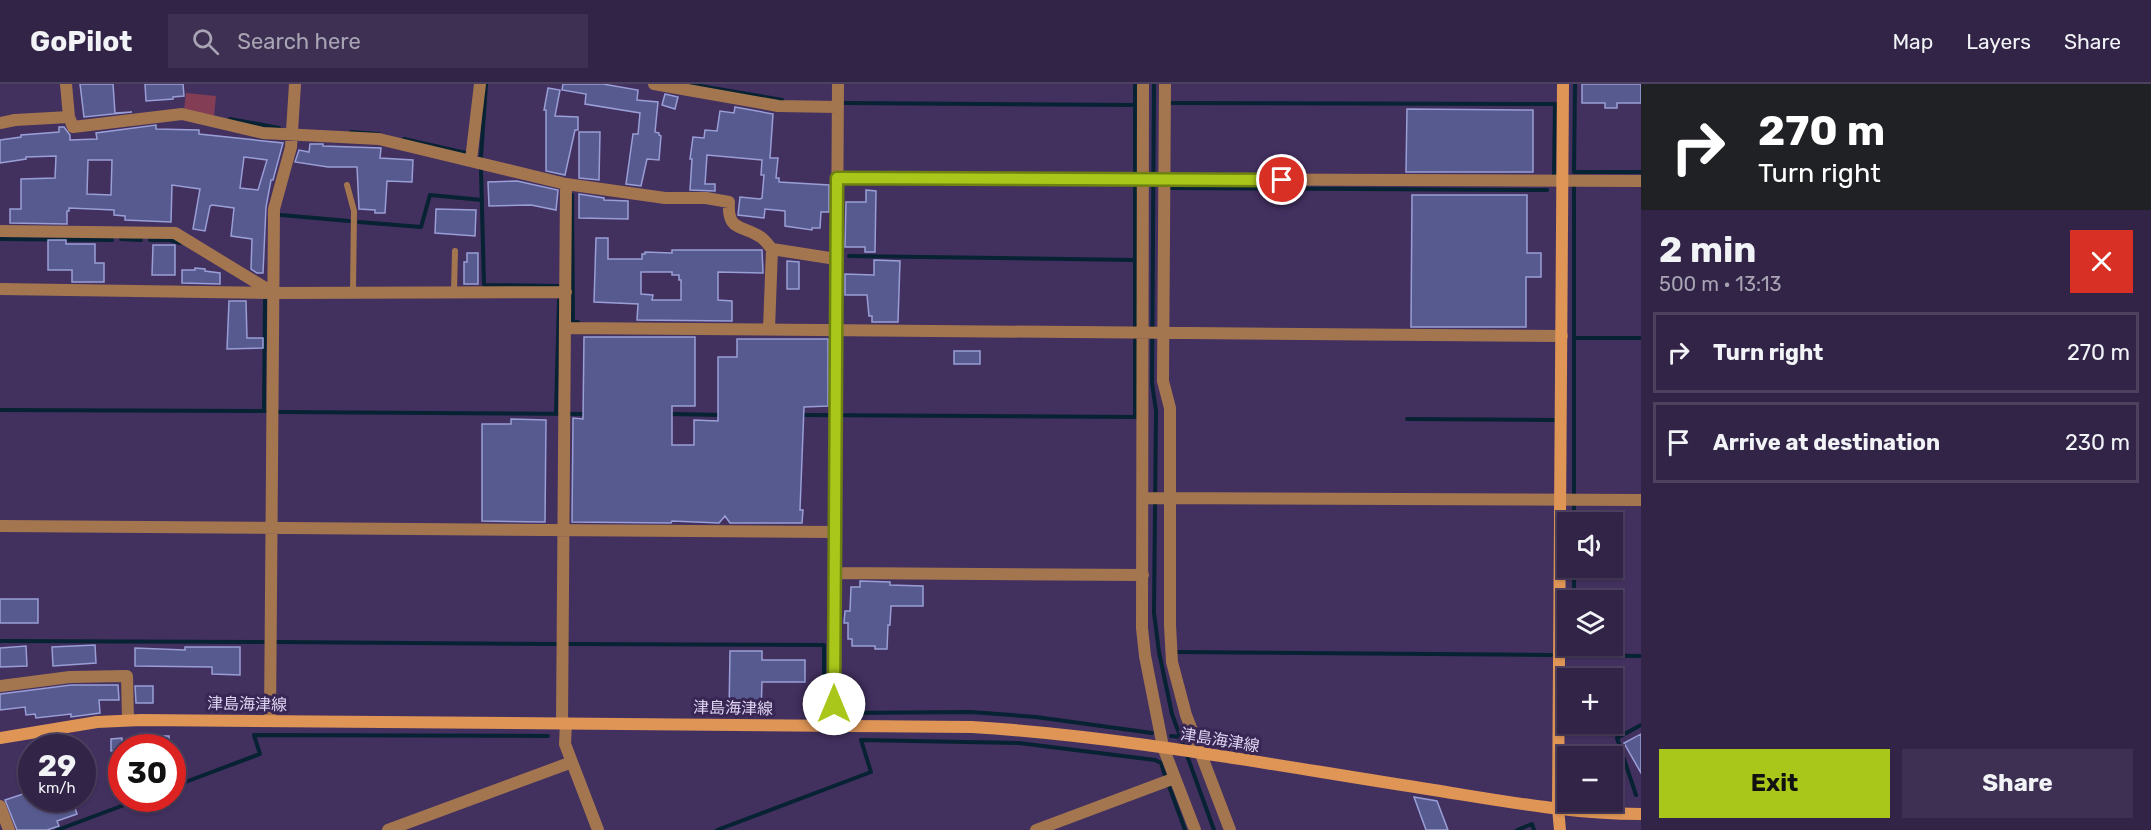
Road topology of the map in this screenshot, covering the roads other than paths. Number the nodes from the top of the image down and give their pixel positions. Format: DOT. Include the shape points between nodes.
graph roads {
  1 [pos="66,84"];
  2 [pos="295,84"];
  3 [pos="480,84"];
  4 [pos="654,84"];
  5 [pos="838,84"];
  6 [pos="1143,84"];
  7 [pos="1165,84"];
  8 [pos="1563,84"];
  9 [pos="838,107"];
  10 [pos="69,117"];
  11 [pos="0,123"];
  12 [pos="292,135"];
  13 [pos="471,160"];
  14 [pos="837,178"];
  15 [pos="1145,179"];
  16 [pos="1162,179"];
  17 [pos="1563,181"];
  18 [pos="1641,181"];
  19 [pos="567,184"];
  20 [pos="347,185"];
  21 [pos="0,231"];
  22 [pos="772,249"];
  23 [pos="455,251"];
  24 [pos="837,259"];
  25 [pos="0,289"];
  26 [pos="352,292"];
  27 [pos="454,292"];
  28 [pos="566,292"];
  29 [pos="273,293"];
  30 [pos="565,328"];
  31 [pos="769,330"];
  32 [pos="836,330"];
  33 [pos="1144,333"];
  34 [pos="1162,333"];
  35 [pos="1562,336"];
  36 [pos="1146,498"];
  37 [pos="1168,498"];
  38 [pos="1560,500"];
  39 [pos="1641,501"];
  40 [pos="0,526"];
  41 [pos="272,528"];
  42 [pos="564,530"];
  43 [pos="835,532"];
  44 [pos="835,573"];
  45 [pos="1143,575"];
  46 [pos="0,686"];
  47 [pos="128,720"];
  48 [pos="270,721"];
  49 [pos="564,723"];
  50 [pos="834,726"];
  51 [pos="0,738"];
  52 [pos="1558,746"];
  53 [pos="1163,747"];
  54 [pos="1197,753"];
  55 [pos="572,762"];
  56 [pos="1175,778"];
  57 [pos="0,806"];
  58 [pos="1557,808"];
  59 [pos="1558,812"];
  60 [pos="1613,812"];
  61 [pos="1641,814"];
  62 [pos="9,830"];
  63 [pos="388,830"];
  64 [pos="598,830"];
  65 [pos="1036,830"];
  66 [pos="1195,830"];
  67 [pos="1230,830"];
  68 [pos="1560,830"];
  1 -- 10 [label="street"];
  2 -- 12 [label="street"];
  3 -- 13 [label="street"];
  4 -- 9 [label="street" via="778,106"];
  5 -- 9 [label="street"];
  6 -- 15 [label="street"];
  7 -- 16 [label="street"];
  8 -- 17 [label="main road"];
  9 -- 14 [label="street"];
  10 -- 11 [label="street"];
  10 -- 12 [label="street" via="73,127 182,114 263,133"];
  12 -- 13 [label="street" via="379,140"];
  12 -- 29 [label="street" via="274,209"];
  13 -- 19 [label="street"];
  14 -- 15 [label="street"];
  14 -- 24 [label="street"];
  15 -- 16 [label="street"];
  15 -- 33 [label="street"];
  16 -- 17 [label="street"];
  16 -- 34 [label="street"];
  17 -- 18 [label="street"];
  17 -- 35 [label="main road"];
  19 -- 22 [label="street" via="665,198 729,202 731,222 762,238"];
  19 -- 28 [label="street"];
  20 -- 26 [label="lane" via="354,211"];
  21 -- 29 [label="street" via="175,233"];
  22 -- 24 [label="street"];
  22 -- 31 [label="street"];
  23 -- 27 [label="lane"];
  24 -- 32 [label="street"];
  25 -- 29 [label="street"];
  26 -- 27 [label="street"];
  26 -- 29 [label="street"];
  27 -- 28 [label="street"];
  28 -- 30 [label="street"];
  29 -- 41 [label="street"];
  30 -- 31 [label="street"];
  30 -- 42 [label="street"];
  31 -- 32 [label="street"];
  32 -- 33 [label="street"];
  32 -- 43 [label="street"];
  33 -- 34 [label="street"];
  33 -- 36 [label="street"];
  34 -- 35 [label="street"];
  34 -- 37 [label="street" via="1163,381 1170,408"];
  35 -- 38 [label="main road"];
  36 -- 37 [label="street"];
  36 -- 45 [label="street"];
  37 -- 38 [label="street"];
  37 -- 54 [label="street" via="1173,662"];
  38 -- 39 [label="street"];
  38 -- 52 [label="main road"];
  40 -- 41 [label="street"];
  41 -- 42 [label="street"];
  41 -- 48 [label="street"];
  42 -- 43 [label="street"];
  42 -- 49 [label="street"];
  43 -- 44 [label="street"];
  44 -- 45 [label="street"];
  44 -- 50 [label="street"];
  45 -- 53 [label="street" via="1145,656"];
  46 -- 47 [label="street" via="70,677 127,676"];
  47 -- 48 [label="main road, 津島海津線"];
  47 -- 51 [label="main road, 津島海津線"];
  48 -- 49 [label="main road, 津島海津線"];
  49 -- 50 [label="main road, 津島海津線"];
  49 -- 55 [label="street" via="565,744"];
  50 -- 53 [label="main road, 津島海津線" via="1029,730"];
  53 -- 54 [label="main road, 津島海津線"];
  53 -- 56 [label="street"];
  54 -- 58 [label="main road, 津島海津線"];
  54 -- 67 [label="street"];
  55 -- 63 [label="street"];
  55 -- 64 [label="street"];
  56 -- 65 [label="street"];
  56 -- 66 [label="street"];
  57 -- 62 [label="street"];
  59 -- 68 [label="main road"];
  60 -- 61 [label="main road, 津島海津線"];
}
